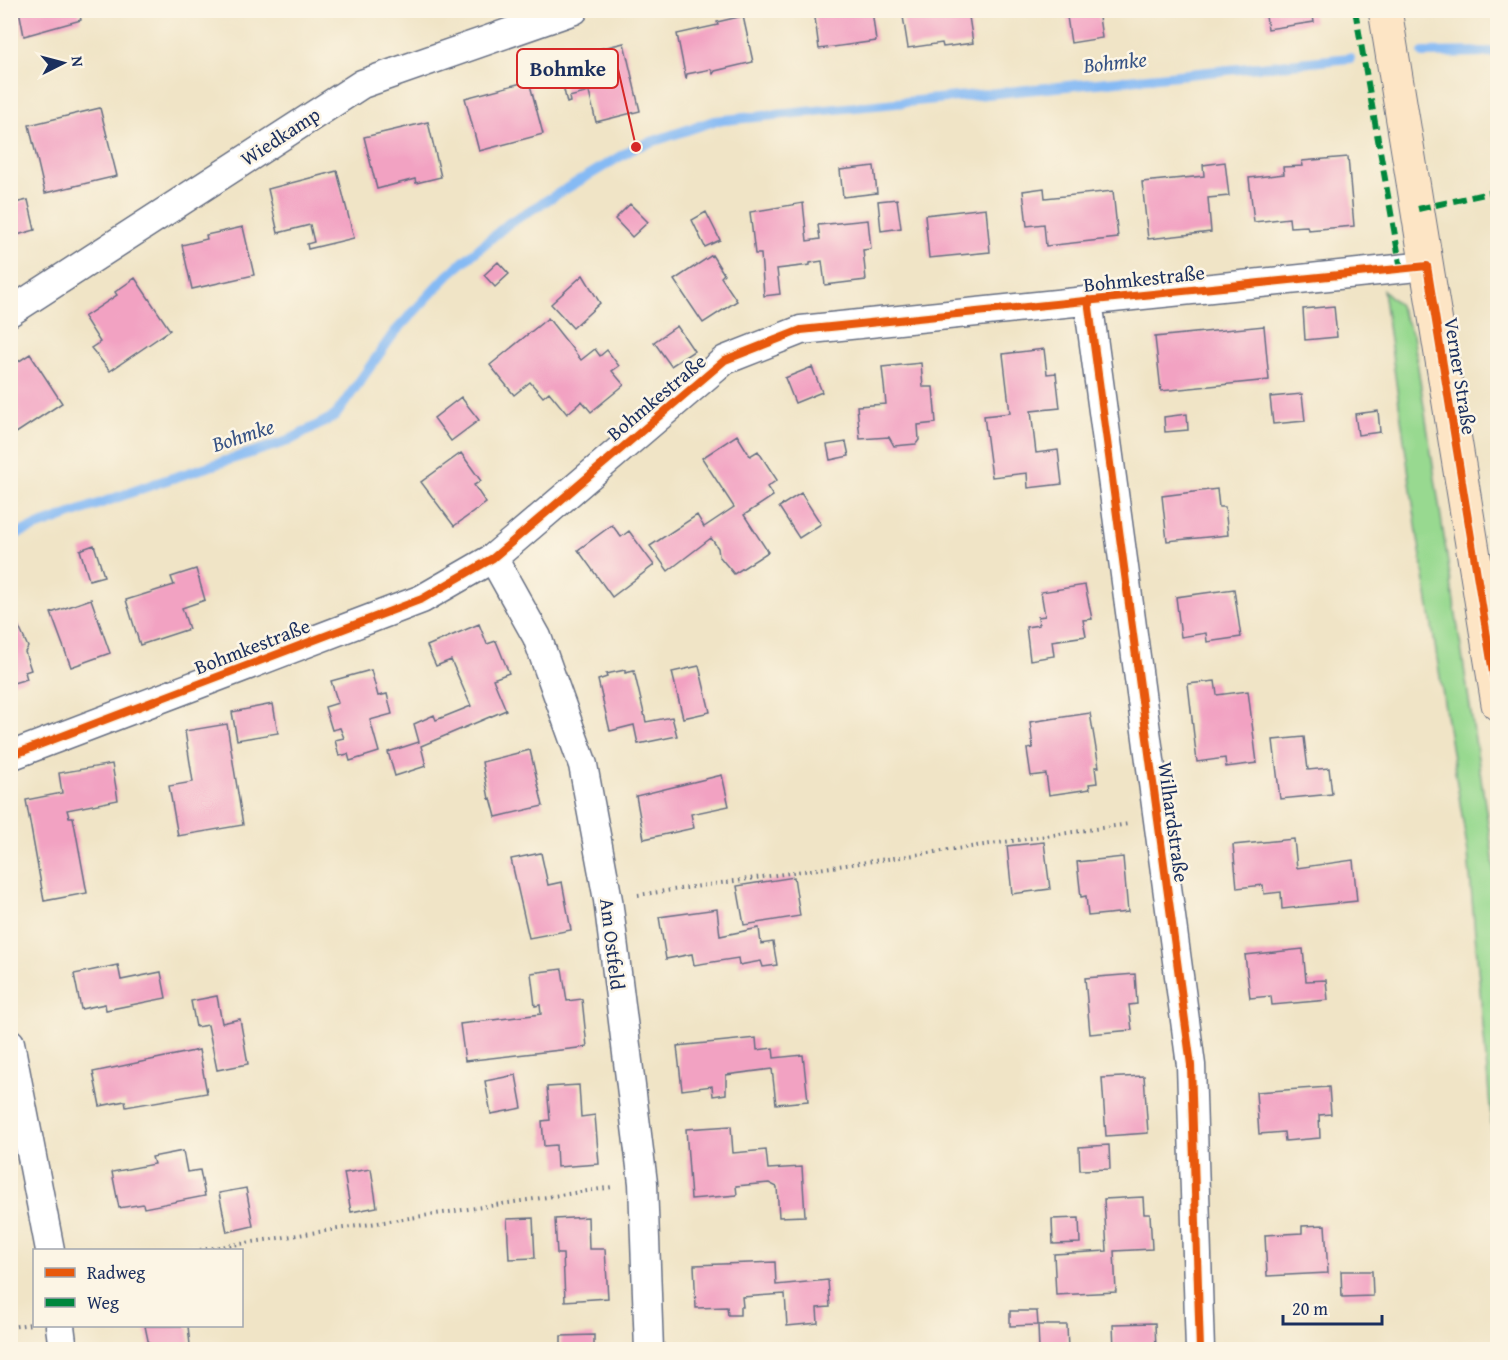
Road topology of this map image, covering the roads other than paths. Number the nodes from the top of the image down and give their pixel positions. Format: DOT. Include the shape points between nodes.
graph roads {
  1 [pos="574,10"];
  2 [pos="1385,10"];
  3 [pos="1427,266"];
  4 [pos="1088,300"];
  5 [pos="10,312"];
  6 [pos="493,558"];
  7 [pos="1497,704"];
  8 [pos="10,756"];
  9 [pos="10,1043"];
  10 [pos="50,1249"];
  11 [pos="60,1327"];
  12 [pos="63,1350"];
  13 [pos="650,1350"];
  14 [pos="1200,1350"];
  1 -- 5 [label="street, Wiedkamp" via="362,84"];
  2 -- 3 [label="main road, Verner Straße"];
  3 -- 4 [label="street, Bohmkestraße"];
  3 -- 7 [label="main road, Verner Straße"];
  4 -- 6 [label="street, Bohmkestraße" via="801,330 725,360"];
  4 -- 14 [label="street, Wilhardstraße" via="1191,1065"];
  6 -- 8 [label="street, Bohmkestraße" via="422,599"];
  6 -- 13 [label="street, Am Ostfeld" via="537,637 583,765 608,900 643,1183"];
  9 -- 10 [label="street"];
  11 -- 12 [label="street"];
}
